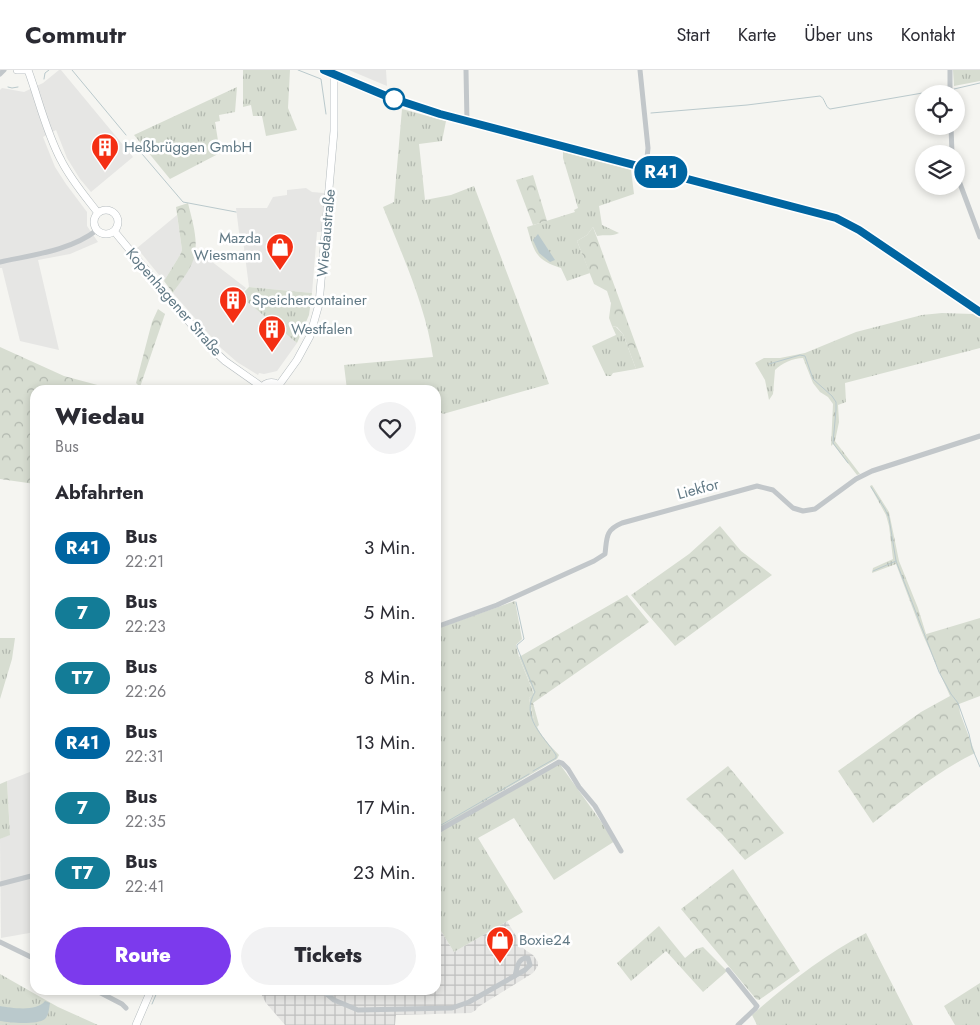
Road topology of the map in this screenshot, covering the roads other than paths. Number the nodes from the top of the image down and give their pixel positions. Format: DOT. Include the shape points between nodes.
graph roads {
  1 [pos="4,70"];
  2 [pos="17,70"];
  3 [pos="24,70"];
  4 [pos="28,70"];
  5 [pos="324,70"];
  6 [pos="466,70"];
  7 [pos="640,70"];
  8 [pos="950,70"];
  9 [pos="333,72"];
  10 [pos="0,74"];
  11 [pos="950,85"];
  12 [pos="467,122"];
  13 [pos="646,168"];
  14 [pos="964,195"];
  15 [pos="98,213"];
  16 [pos="97,230"];
  17 [pos="114,231"];
  18 [pos="980,237"];
  19 [pos="0,262"];
  20 [pos="979,310"];
  21 [pos="256,385"];
  22 [pos="282,385"];
  23 [pos="980,436"];
  24 [pos="441,625"];
  25 [pos="441,829"];
  26 [pos="621,851"];
  27 [pos="30,876"];
  28 [pos="0,884"];
  29 [pos="0,943"];
  30 [pos="30,957"];
  31 [pos="728,970"];
  32 [pos="515,976"];
  33 [pos="105,995"];
  34 [pos="149,995"];
  35 [pos="328,995"];
  36 [pos="126,1008"];
  37 [pos="136,1025"];
  38 [pos="738,1025"];
  1 -- 10 [label="street"];
  2 -- 3 [label="main road"];
  4 -- 15 [label="main road" via="61,161"];
  5 -- 9 [label="main road"];
  6 -- 12 [label="street"];
  7 -- 13 [label="street" via="648,148"];
  8 -- 11 [label="street"];
  9 -- 12 [label="main road" via="414,106"];
  9 -- 22 [label="main road, Wiedaustraße" via="334,131 319,304 310,336"];
  12 -- 13 [label="main road"];
  13 -- 20 [label="main road" via="836,218"];
  14 -- 18 [label="street"];
  15 -- 16 [label="main road" via="94,223"];
  15 -- 17 [label="main road" via="106,210 113,213 118,223"];
  16 -- 17 [label="main road" via="106,234"];
  16 -- 19 [label="street" via="70,245"];
  17 -- 21 [label="main road, Kopenhagener Straße" via="210,347"];
  23 -- 24 [label="street, Liekfor" via="872,471 814,509 803,511 793,508 773,490 757,486 622,522 608,533 605,554 594,561 502,603"];
  25 -- 26 [label="street" via="559,762 568,769 595,806"];
  27 -- 28 [label="street"];
  29 -- 30 [label="street"];
  31 -- 38 [label="street" via="757,1006"];
  32 -- 35 [label="street" via="452,1008 358,1010"];
  33 -- 36 [label="street"];
  34 -- 37 [label="main road"];
}
